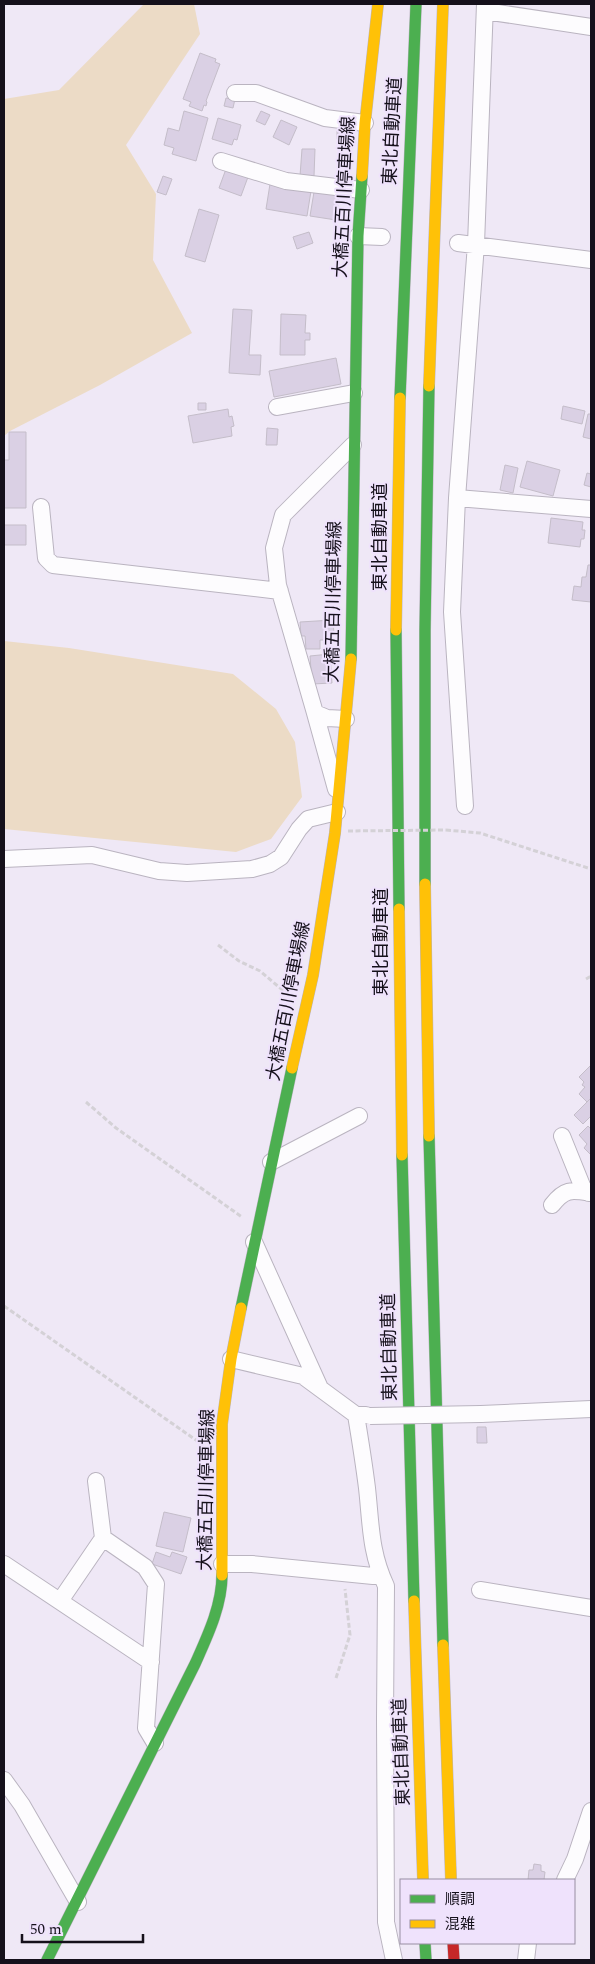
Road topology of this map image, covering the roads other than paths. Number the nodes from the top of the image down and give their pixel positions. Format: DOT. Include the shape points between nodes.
graph roads {
  1 [pos="378,4"];
  2 [pos="416,4"];
  3 [pos="443,4"];
  4 [pos="485,8"];
  5 [pos="591,27"];
  6 [pos="236,93"];
  7 [pos="365,123"];
  8 [pos="221,161"];
  9 [pos="361,190"];
  10 [pos="358,236"];
  11 [pos="382,237"];
  12 [pos="458,243"];
  13 [pos="476,244"];
  14 [pos="591,260"];
  15 [pos="354,393"];
  16 [pos="277,407"];
  17 [pos="353,445"];
  18 [pos="457,498"];
  19 [pos="41,507"];
  20 [pos="591,509"];
  21 [pos="280,591"];
  22 [pos="315,712"];
  23 [pos="346,719"];
  24 [pos="338,805"];
  25 [pos="465,806"];
  26 [pos="4,859"];
  27 [pos="359,1116"];
  28 [pos="562,1136"];
  29 [pos="271,1162"];
  30 [pos="590,1193"];
  31 [pos="552,1205"];
  32 [pos="255,1235"];
  33 [pos="231,1359"];
  34 [pos="320,1388"];
  35 [pos="591,1410"];
  36 [pos="363,1415"];
  37 [pos="96,1481"];
  38 [pos="103,1538"];
  39 [pos="4,1564"];
  40 [pos="222,1564"];
  41 [pos="381,1575"];
  42 [pos="480,1590"];
  43 [pos="60,1601"];
  44 [pos="591,1608"];
  45 [pos="151,1662"];
  46 [pos="155,1743"];
  47 [pos="4,1780"];
  48 [pos="591,1811"];
  49 [pos="423,1879"];
  50 [pos="451,1879"];
  51 [pos="565,1879"];
  52 [pos="78,1902"];
  53 [pos="425,1944"];
  54 [pos="453,1944"];
  55 [pos="528,1944"];
  56 [pos="47,1960"];
  57 [pos="394,1960"];
  58 [pos="426,1960"];
  59 [pos="454,1960"];
  60 [pos="526,1960"];
  1 -- 7 [label="main road, 大橋五百川停車場線"];
  2 -- 49 [label="main road, 東北自動車道" via="405,220 398,470 396,736 408,1436"];
  3 -- 50 [label="main road" via="426,470 424,724 428,1076"];
  4 -- 5 [label="street"];
  4 -- 13 [label="street"];
  6 -- 7 [label="street" via="256,93 325,118"];
  7 -- 9 [label="main road, 大橋五百川停車場線"];
  8 -- 9 [label="street" via="286,181"];
  9 -- 10 [label="main road, 大橋五百川停車場線"];
  10 -- 11 [label="street"];
  10 -- 15 [label="main road, 大橋五百川停車場線"];
  12 -- 13 [label="street"];
  13 -- 14 [label="street"];
  13 -- 18 [label="street"];
  15 -- 16 [label="street"];
  15 -- 17 [label="main road, 大橋五百川停車場線"];
  17 -- 21 [label="street" via="283,515 274,548"];
  17 -- 23 [label="main road, 大橋五百川停車場線" via="351,668"];
  18 -- 20 [label="street"];
  18 -- 25 [label="street" via="452,612"];
  19 -- 21 [label="street" via="46,558 53,565"];
  21 -- 22 [label="street"];
  22 -- 23 [label="street" via="326,718"];
  22 -- 24 [label="street"];
  23 -- 24 [label="main road, 大橋五百川停車場線"];
  24 -- 26 [label="street" via="308,819 281,857 252,869 187,873 159,871 92,855"];
  24 -- 29 [label="main road, 大橋五百川停車場線" via="316,955"];
  27 -- 29 [label="street"];
  28 -- 30 [label="street" via="583,1188"];
  29 -- 32 [label="main road, 大橋五百川停車場線"];
  30 -- 31 [label="street" via="569,1190"];
  32 -- 33 [label="main road, 大橋五百川停車場線"];
  32 -- 34 [label="street"];
  33 -- 34 [label="street" via="303,1376"];
  33 -- 40 [label="main road, 大橋五百川停車場線" via="222,1424"];
  34 -- 36 [label="street"];
  35 -- 36 [label="street, bridge"];
  36 -- 41 [label="street" via="371,1540"];
  37 -- 38 [label="street"];
  38 -- 43 [label="street"];
  38 -- 45 [label="street" via="145,1567 156,1584"];
  39 -- 43 [label="street"];
  40 -- 41 [label="street"];
  40 -- 46 [label="main road, 大橋五百川停車場線" via="219,1606 200,1653"];
  41 -- 57 [label="street" via="387,1596 386,1922"];
  42 -- 44 [label="street"];
  43 -- 45 [label="street"];
  45 -- 46 [label="street" via="146,1728"];
  46 -- 52 [label="main road, 大橋五百川停車場線"];
  47 -- 52 [label="street"];
  48 -- 51 [label="street"];
  52 -- 56 [label="main road, 大橋五百川停車場線"];
  53 -- 58 [label="main road"];
  54 -- 59 [label="main road"];
  55 -- 60 [label="street"];
}
